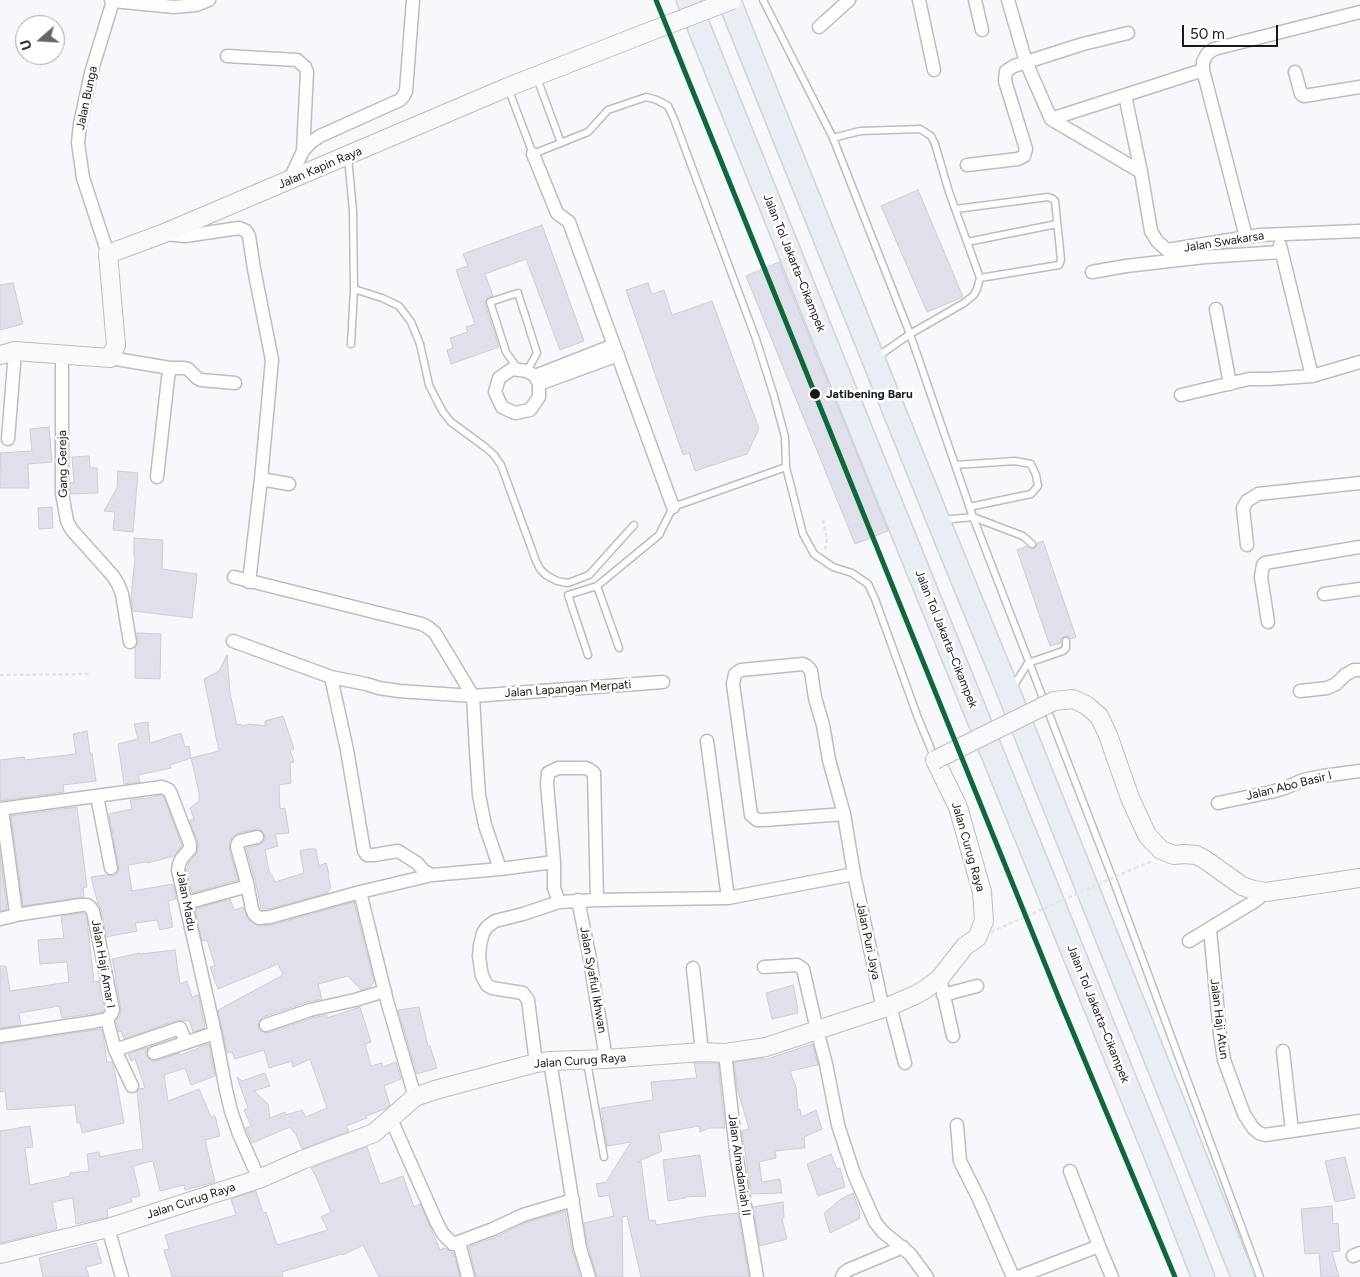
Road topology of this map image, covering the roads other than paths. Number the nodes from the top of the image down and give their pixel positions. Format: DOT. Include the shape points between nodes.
graph roads {
  1 [pos="209,0"];
  2 [pos="413,0"];
  3 [pos="688,0"];
  4 [pos="730,0"];
  5 [pos="763,0"];
  6 [pos="849,0"];
  7 [pos="919,0"];
  8 [pos="975,0"];
  9 [pos="1008,0"];
  10 [pos="112,1"];
  11 [pos="1360,12"];
  12 [pos="819,28"];
  13 [pos="982,30"];
  14 [pos="1128,33"];
  15 [pos="227,56"];
  16 [pos="1026,62"];
  17 [pos="934,70"];
  18 [pos="1203,70"];
  19 [pos="1295,72"];
  20 [pos="536,76"];
  21 [pos="508,87"];
  22 [pos="1360,87"];
  23 [pos="1125,95"];
  24 [pos="1051,119"];
  25 [pos="833,138"];
  26 [pos="561,143"];
  27 [pos="303,151"];
  28 [pos="533,154"];
  29 [pos="348,156"];
  30 [pos="967,165"];
  31 [pos="1141,172"];
  32 [pos="289,181"];
  33 [pos="956,209"];
  34 [pos="1057,224"];
  35 [pos="1360,231"];
  36 [pos="162,234"];
  37 [pos="1277,234"];
  38 [pos="1246,237"];
  39 [pos="968,242"];
  40 [pos="1281,252"];
  41 [pos="108,254"];
  42 [pos="1092,272"];
  43 [pos="980,278"];
  44 [pos="354,289"];
  45 [pos="1216,309"];
  46 [pos="910,334"];
  47 [pos="351,344"];
  48 [pos="616,350"];
  49 [pos="7,353"];
  50 [pos="62,355"];
  51 [pos="110,358"];
  52 [pos="873,360"];
  53 [pos="1360,362"];
  54 [pos="170,368"];
  55 [pos="530,375"];
  56 [pos="1312,376"];
  57 [pos="235,383"];
  58 [pos="1230,384"];
  59 [pos="1181,395"];
  60 [pos="8,439"];
  61 [pos="955,465"];
  62 [pos="786,467"];
  63 [pos="157,478"];
  64 [pos="261,479"];
  65 [pos="289,484"];
  66 [pos="1360,484"];
  67 [pos="673,507"];
  68 [pos="969,507"];
  69 [pos="973,518"];
  70 [pos="938,520"];
  71 [pos="634,525"];
  72 [pos="1032,544"];
  73 [pos="1247,545"];
  74 [pos="1360,546"];
  75 [pos="234,577"];
  76 [pos="249,582"];
  77 [pos="597,586"];
  78 [pos="1360,589"];
  79 [pos="1324,594"];
  80 [pos="1268,622"];
  81 [pos="233,641"];
  82 [pos="1066,641"];
  83 [pos="130,642"];
  84 [pos="619,648"];
  85 [pos="588,655"];
  86 [pos="1028,663"];
  87 [pos="1360,670"];
  88 [pos="331,677"];
  89 [pos="663,682"];
  90 [pos="1300,691"];
  91 [pos="1009,693"];
  92 [pos="473,696"];
  93 [pos="706,741"];
  94 [pos="935,760"];
  95 [pos="1360,771"];
  96 [pos="97,796"];
  97 [pos="1218,803"];
  98 [pos="1,809"];
  99 [pos="844,814"];
  100 [pos="257,837"];
  101 [pos="554,862"];
  102 [pos="111,868"];
  103 [pos="500,869"];
  104 [pos="854,874"];
  105 [pos="432,875"];
  106 [pos="1360,878"];
  107 [pos="248,886"];
  108 [pos="360,892"];
  109 [pos="1266,892"];
  110 [pos="728,898"];
  111 [pos="578,900"];
  112 [pos="597,900"];
  113 [pos="559,902"];
  114 [pos="186,903"];
  115 [pos="15,915"];
  116 [pos="0,918"];
  117 [pos="1210,930"];
  118 [pos="1189,941"];
  119 [pos="693,968"];
  120 [pos="764,968"];
  121 [pos="940,978"];
  122 [pos="977,986"];
  123 [pos="385,991"];
  124 [pos="943,996"];
  125 [pos="886,1007"];
  126 [pos="107,1019"];
  127 [pos="266,1025"];
  128 [pos="817,1030"];
  129 [pos="215,1033"];
  130 [pos="0,1036"];
  131 [pos="953,1036"];
  132 [pos="186,1043"];
  133 [pos="115,1050"];
  134 [pos="1283,1051"];
  135 [pos="702,1052"];
  136 [pos="725,1053"];
  137 [pos="154,1054"];
  138 [pos="586,1059"];
  139 [pos="606,1059"];
  140 [pos="543,1062"];
  141 [pos="905,1062"];
  142 [pos="132,1086"];
  143 [pos="415,1097"];
  144 [pos="392,1119"];
  145 [pos="1360,1122"];
  146 [pos="957,1125"];
  147 [pos="1292,1131"];
  148 [pos="604,1156"];
  149 [pos="1070,1170"];
  150 [pos="259,1179"];
  151 [pos="573,1200"];
  152 [pos="108,1228"];
  153 [pos="459,1242"];
  154 [pos="1099,1246"];
  155 [pos="903,1247"];
  156 [pos="0,1254"];
  157 [pos="122,1277"];
  158 [pos="468,1277"];
  159 [pos="589,1277"];
  160 [pos="757,1277"];
  161 [pos="842,1277"];
  162 [pos="927,1277"];
  163 [pos="1013,1277"];
  164 [pos="1018,1277"];
  165 [pos="1112,1277"];
  166 [pos="1203,1277"];
  167 [pos="1243,1277"];
  168 [pos="1260,1277"];
  1 -- 10 [label="street" via="174,7"];
  2 -- 27 [label="street" via="403,97 320,136"];
  3 -- 166 [label="highway, Jalan Tol Jakarta–Cikampek"];
  4 -- 20 [label="street, Jalan Kapin Raya, bridge"];
  4 -- 52 [label="highway"];
  5 -- 25 [label="lane"];
  6 -- 12 [label="street"];
  7 -- 17 [label="street"];
  8 -- 13 [label="street"];
  9 -- 16 [label="street"];
  10 -- 41 [label="street, Jalan Bunga" via="91,73 78,143 83,178"];
  11 -- 18 [label="street" via="1214,49 1203,62"];
  14 -- 16 [label="street"];
  15 -- 27 [label="street" via="297,60 305,67"];
  16 -- 24 [label="street"];
  16 -- 30 [label="street" via="1009,68 1005,75 1026,149 1024,156"];
  18 -- 23 [label="street"];
  18 -- 38 [label="street"];
  19 -- 22 [label="street" via="1304,96"];
  20 -- 21 [label="street, Jalan Kapin Raya"];
  20 -- 26 [label="lane"];
  21 -- 28 [label="lane"];
  21 -- 29 [label="street, Jalan Kapin Raya"];
  23 -- 24 [label="street"];
  23 -- 31 [label="street"];
  24 -- 31 [label="street"];
  25 -- 33 [label="lane" via="860,131 920,129 926,132 935,144"];
  25 -- 46 [label="lane"];
  26 -- 28 [label="lane"];
  26 -- 62 [label="lane" via="588,132 608,110 646,97 668,106 765,368 785,437"];
  27 -- 32 [label="street"];
  28 -- 48 [label="street" via="557,213 569,222"];
  29 -- 32 [label="street, Jalan Kapin Raya"];
  29 -- 44 [label="lane" via="353,211"];
  31 -- 38 [label="street, Jalan Swakarsa" via="1151,232 1167,250"];
  32 -- 36 [label="street, Jalan Kapin Raya"];
  33 -- 34 [label="lane" via="1051,197 1055,202"];
  33 -- 39 [label="lane"];
  34 -- 39 [label="lane"];
  34 -- 43 [label="lane" via="1059,264"];
  35 -- 37 [label="street"];
  36 -- 41 [label="street, Jalan Kapin Raya"];
  36 -- 64 [label="street" via="185,236 239,228 248,233 272,360"];
  37 -- 38 [label="street, Jalan Swakarsa"];
  37 -- 40 [label="street, Jalan Swakarsa"];
  39 -- 43 [label="lane"];
  40 -- 42 [label="street" via="1205,257"];
  40 -- 56 [label="street, Jalan Swakarsa"];
  41 -- 51 [label="street" via="116,345"];
  43 -- 46 [label="lane" via="974,295"];
  44 -- 47 [label="lane"];
  44 -- 71 [label="lane" via="399,306 411,322 436,399 451,422 485,447 501,465 536,561 546,575 568,583 589,575"];
  45 -- 58 [label="street"];
  46 -- 52 [label="lane"];
  46 -- 61 [label="lane"];
  48 -- 55 [label="street"];
  48 -- 67 [label="street"];
  49 -- 50 [label="street"];
  49 -- 60 [label="street"];
  50 -- 51 [label="street"];
  50 -- 83 [label="street, Gang Gereja" via="62,493 67,521 114,576 122,594"];
  51 -- 54 [label="street"];
  52 -- 70 [label="highway"];
  53 -- 56 [label="street"];
  54 -- 57 [label="street" via="184,368 201,380"];
  54 -- 63 [label="street"];
  55 -- 55 [label="lane" via="538,353 518,293 490,302 506,352"];
  56 -- 58 [label="street" via="1249,379"];
  58 -- 59 [label="street"];
  61 -- 68 [label="lane"];
  61 -- 68 [label="lane" via="1015,461 1031,464 1036,475 1038,486 1031,494"];
  62 -- 67 [label="lane"];
  62 -- 94 [label="lane" via="803,534 814,554 868,584"];
  64 -- 65 [label="street"];
  64 -- 76 [label="street"];
  66 -- 73 [label="street" via="1258,494 1243,508"];
  67 -- 77 [label="lane" via="659,534"];
  68 -- 69 [label="lane"];
  69 -- 70 [label="lane"];
  69 -- 72 [label="lane" via="1022,536"];
  69 -- 86 [label="lane"];
  70 -- 91 [label="highway"];
  74 -- 80 [label="street" via="1265,563 1261,577"];
  75 -- 76 [label="street"];
  76 -- 92 [label="street" via="422,624 435,633"];
  77 -- 84 [label="lane"];
  77 -- 85 [label="lane" via="568,595"];
  78 -- 79 [label="street"];
  81 -- 88 [label="street, Jalan Lapangan Merpati"];
  82 -- 86 [label="lane" via="1063,651"];
  86 -- 91 [label="lane"];
  86 -- 168 [label="lane" via="1117,891"];
  87 -- 90 [label="street" via="1345,674 1327,688"];
  88 -- 92 [label="street, Jalan Lapangan Merpati" via="399,691"];
  88 -- 105 [label="street" via="364,851 367,855 398,851"];
  89 -- 92 [label="street, Jalan Lapangan Merpati"];
  91 -- 167 [label="highway"];
  92 -- 103 [label="street" via="479,795"];
  93 -- 110 [label="street"];
  94 -- 109 [label="street, bridge" via="1054,701 1073,699 1099,716 1147,835 1161,850 1174,855 1196,855 1242,886"];
  94 -- 121 [label="street, Jalan Curug Raya" via="958,807 984,909 984,921 977,938 965,946"];
  95 -- 97 [label="street, Jalan Abo Basir I" via="1303,780 1271,792"];
  96 -- 98 [label="street, Jalan Madu"];
  96 -- 102 [label="street"];
  96 -- 114 [label="street, Jalan Madu" via="162,787 169,790 190,844 178,870"];
  98 -- 115 [label="street"];
  99 -- 99 [label="street, Jalan Puri Jaya" via="828,760 811,671 803,664 741,670 735,674 733,684 751,816 764,820"];
  99 -- 104 [label="street, Jalan Puri Jaya"];
  100 -- 107 [label="street" via="238,843"];
  101 -- 103 [label="street"];
  101 -- 112 [label="street" via="548,773 558,768 586,768 594,773"];
  101 -- 113 [label="street" via="554,888"];
  103 -- 105 [label="street"];
  104 -- 110 [label="street"];
  104 -- 125 [label="street, Jalan Puri Jaya"];
  105 -- 108 [label="street"];
  106 -- 109 [label="street"];
  107 -- 108 [label="street" via="252,909 259,918"];
  107 -- 114 [label="street"];
  108 -- 123 [label="street"];
  109 -- 117 [label="street"];
  110 -- 112 [label="street"];
  111 -- 112 [label="street"];
  111 -- 113 [label="street"];
  111 -- 139 [label="street, Jalan Syafiul Ikhwan"];
  113 -- 140 [label="street" via="495,921 483,933 480,945 482,976 487,985 523,993 528,1000"];
  114 -- 129 [label="street, Jalan Madu"];
  115 -- 116 [label="street"];
  115 -- 126 [label="street, Jalan Haji Amar I" via="81,905 87,905 93,911 113,1010"];
  117 -- 118 [label="street"];
  117 -- 147 [label="street, Jalan Haji Atun" via="1224,1060 1244,1114 1258,1133"];
  119 -- 135 [label="street"];
  120 -- 128 [label="street" via="797,965 803,968"];
  121 -- 124 [label="street"];
  121 -- 125 [label="street, Jalan Curug Raya" via="915,995"];
  122 -- 124 [label="street"];
  123 -- 127 [label="street"];
  123 -- 143 [label="street"];
  124 -- 131 [label="street"];
  125 -- 128 [label="street, Jalan Curug Raya"];
  125 -- 141 [label="street, Jalan Puri Jaya"];
  126 -- 130 [label="street, Jalan Haji Amar I"];
  126 -- 133 [label="street"];
  128 -- 136 [label="street, Jalan Curug Raya" via="766,1047"];
  128 -- 155 [label="street" via="838,1125 854,1174 876,1222 883,1232"];
  129 -- 132 [label="street"];
  129 -- 150 [label="street, Jalan Madu" via="231,1111"];
  132 -- 133 [label="street" via="180,1028"];
  132 -- 137 [label="street"];
  133 -- 142 [label="street"];
  134 -- 147 [label="street"];
  135 -- 136 [label="street, Jalan Curug Raya"];
  135 -- 139 [label="street, Jalan Curug Raya"];
  136 -- 160 [label="street, Jalan Almadaniah II" via="739,1175"];
  138 -- 139 [label="street, Jalan Curug Raya"];
  138 -- 140 [label="street, Jalan Curug Raya"];
  138 -- 148 [label="lane"];
  140 -- 143 [label="street, Jalan Curug Raya"];
  140 -- 151 [label="street"];
  143 -- 144 [label="street, Jalan Curug Raya"];
  144 -- 150 [label="street, Jalan Curug Raya" via="374,1133"];
  144 -- 153 [label="street" via="437,1224 452,1244"];
  145 -- 147 [label="street"];
  146 -- 163 [label="street" via="960,1161"];
  149 -- 154 [label="street"];
  150 -- 152 [label="street, Jalan Curug Raya"];
  151 -- 153 [label="street" via="523,1215"];
  151 -- 159 [label="street" via="580,1248"];
  152 -- 156 [label="street, Jalan Curug Raya"];
  152 -- 157 [label="street"];
  153 -- 158 [label="street"];
  154 -- 164 [label="street"];
  154 -- 165 [label="street"];
  155 -- 161 [label="street" via="848,1270"];
  155 -- 162 [label="street"];
}
